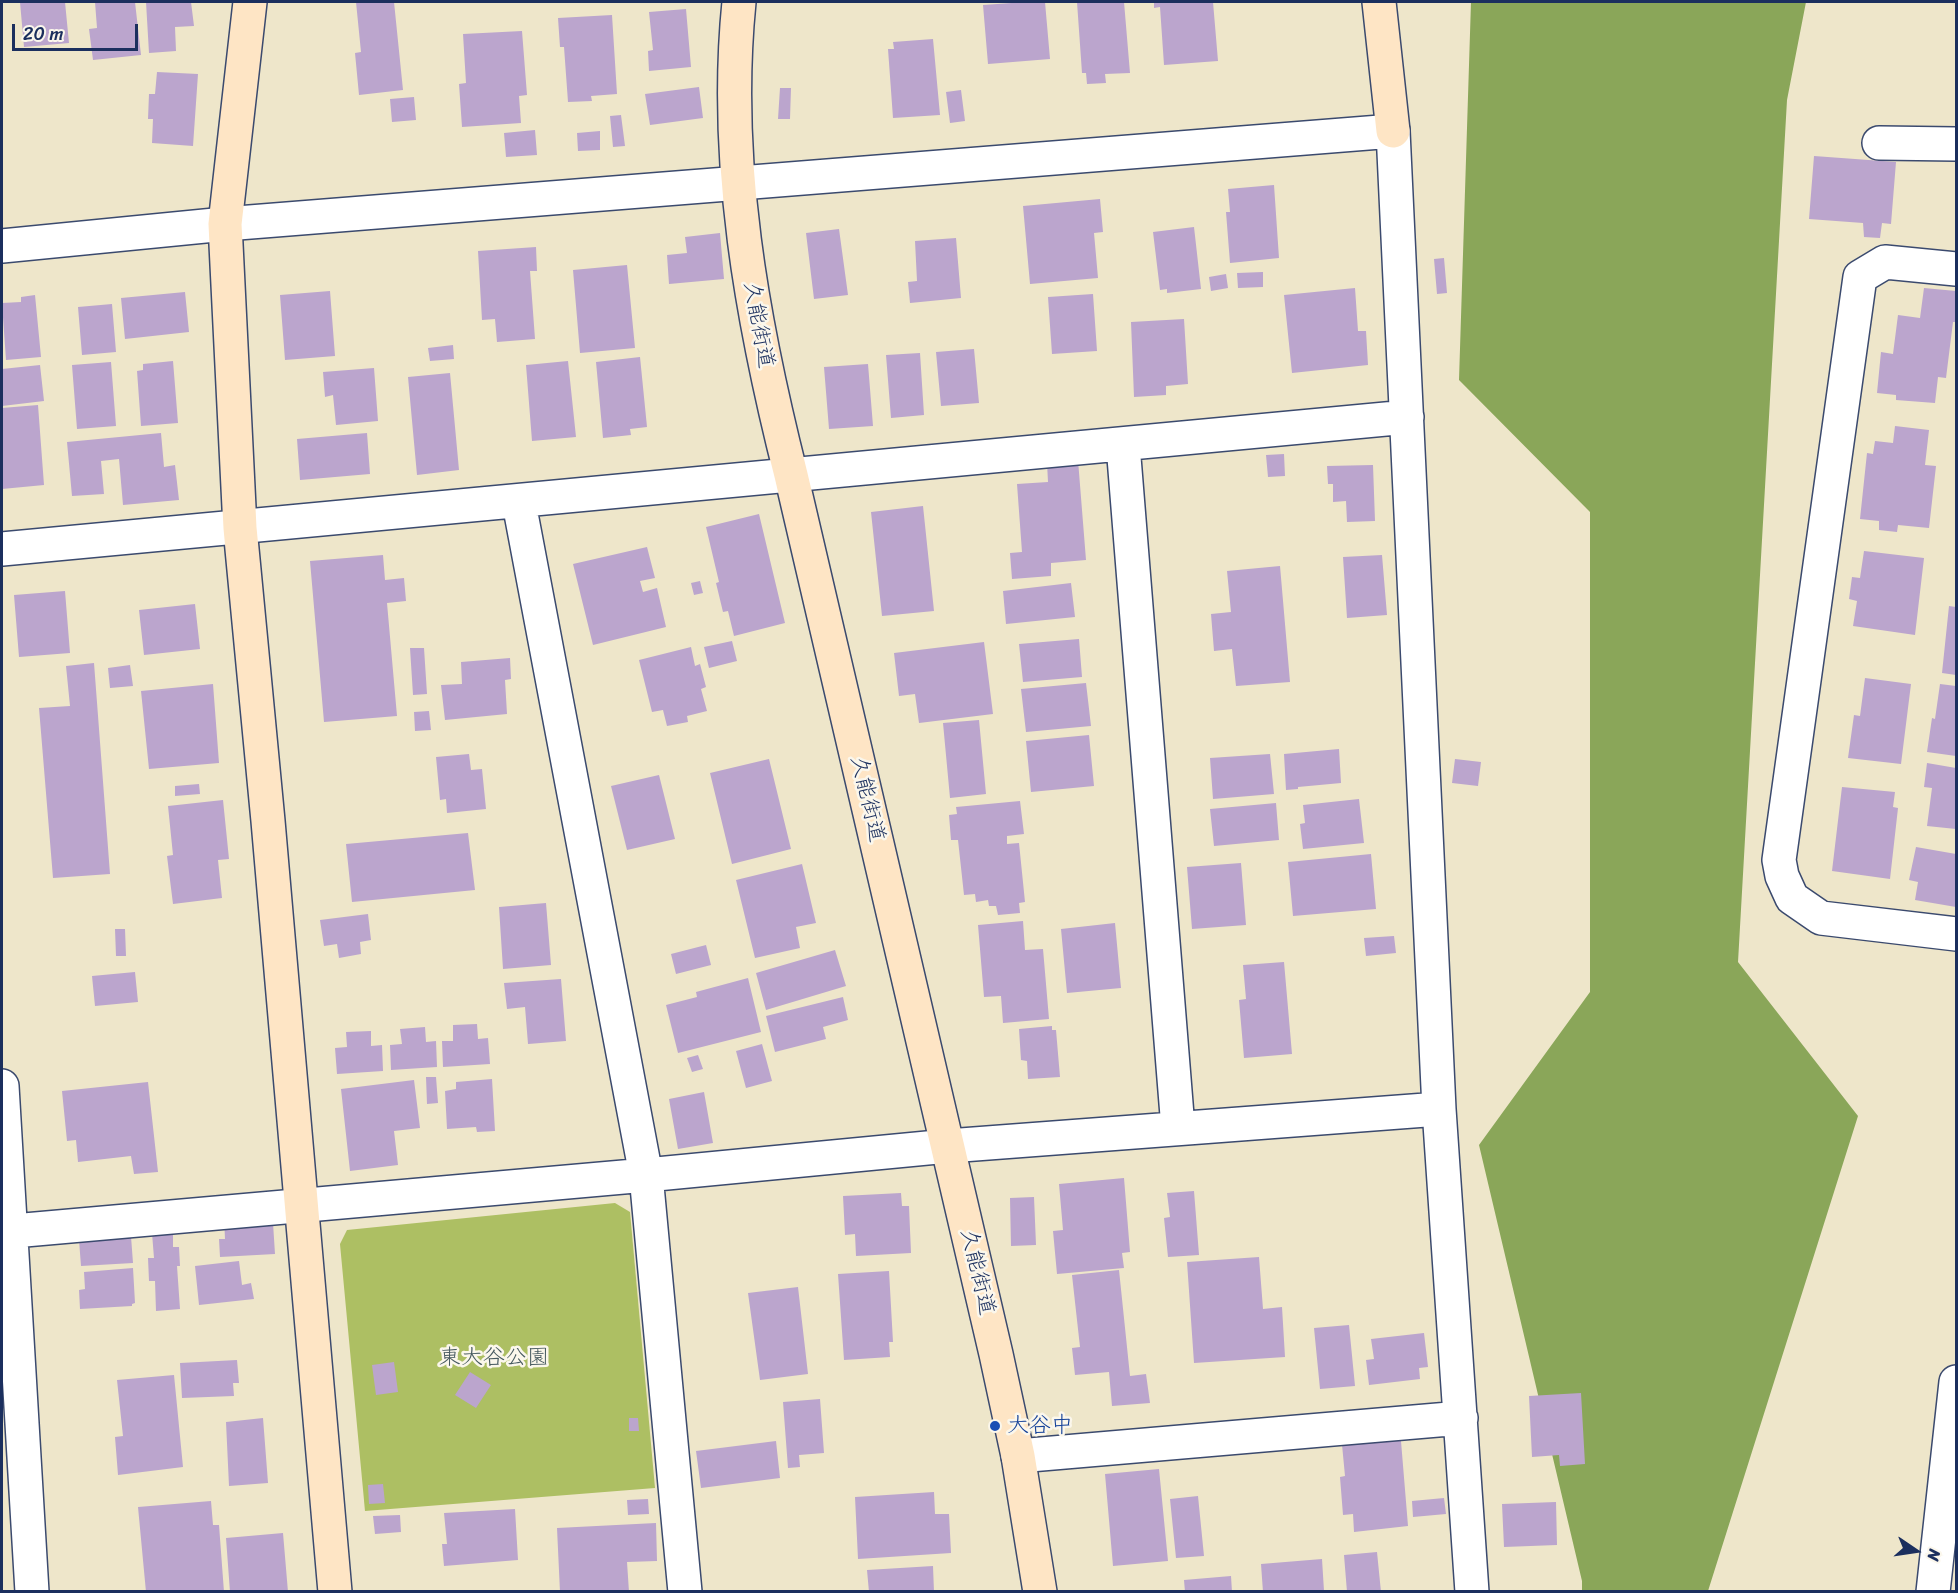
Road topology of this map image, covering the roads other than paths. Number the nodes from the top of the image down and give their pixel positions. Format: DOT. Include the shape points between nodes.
graph roads {
  1 [pos="250,2"];
  2 [pos="740,2"];
  3 [pos="1379,2"];
  4 [pos="1393,131"];
  5 [pos="1880,143"];
  6 [pos="1956,144"];
  7 [pos="739,184"];
  8 [pos="225,224"];
  9 [pos="2,246"];
  10 [pos="1956,269"];
  11 [pos="1407,417"];
  12 [pos="1124,445"];
  13 [pos="791,475"];
  14 [pos="519,503"];
  15 [pos="240,528"];
  16 [pos="2,549"];
  17 [pos="1956,934"];
  18 [pos="2,1086"];
  19 [pos="1439,1109"];
  20 [pos="1178,1128"];
  21 [pos="948,1146"];
  22 [pos="646,1175"];
  23 [pos="301,1205"];
  24 [pos="6,1232"];
  25 [pos="1956,1382"];
  26 [pos="1461,1418"];
  27 [pos="1018,1456"];
  28 [pos="14,1509"];
  29 [pos="32,1592"];
  30 [pos="335,1592"];
  31 [pos="685,1592"];
  32 [pos="1040,1592"];
  33 [pos="1472,1592"];
  34 [pos="1933,1592"];
  1 -- 8 [label="street"];
  2 -- 7 [label="street, 久能街道" via="735,110"];
  3 -- 4 [label="street"];
  4 -- 7 [label="street"];
  4 -- 11 [label="street"];
  5 -- 6 [label="street"];
  7 -- 8 [label="street"];
  7 -- 13 [label="street, 久能街道" via="757,325"];
  8 -- 9 [label="street"];
  8 -- 15 [label="street"];
  10 -- 17 [label="street" via="1885,262 1860,277 1779,860 1792,898 1821,918"];
  11 -- 12 [label="street"];
  11 -- 19 [label="street"];
  12 -- 13 [label="street"];
  12 -- 20 [label="street"];
  13 -- 14 [label="street"];
  13 -- 21 [label="street, 久能街道"];
  14 -- 15 [label="street"];
  14 -- 22 [label="street"];
  15 -- 16 [label="street"];
  15 -- 23 [label="street"];
  18 -- 24 [label="street"];
  19 -- 20 [label="street"];
  19 -- 26 [label="street"];
  20 -- 21 [label="street"];
  21 -- 22 [label="street"];
  21 -- 27 [label="street, 久能街道"];
  22 -- 23 [label="street"];
  22 -- 31 [label="street"];
  23 -- 24 [label="street"];
  23 -- 30 [label="street"];
  24 -- 28 [label="street"];
  25 -- 34 [label="street"];
  26 -- 27 [label="street"];
  26 -- 33 [label="street"];
  27 -- 32 [label="street, 久能街道"];
  28 -- 29 [label="street"];
}
